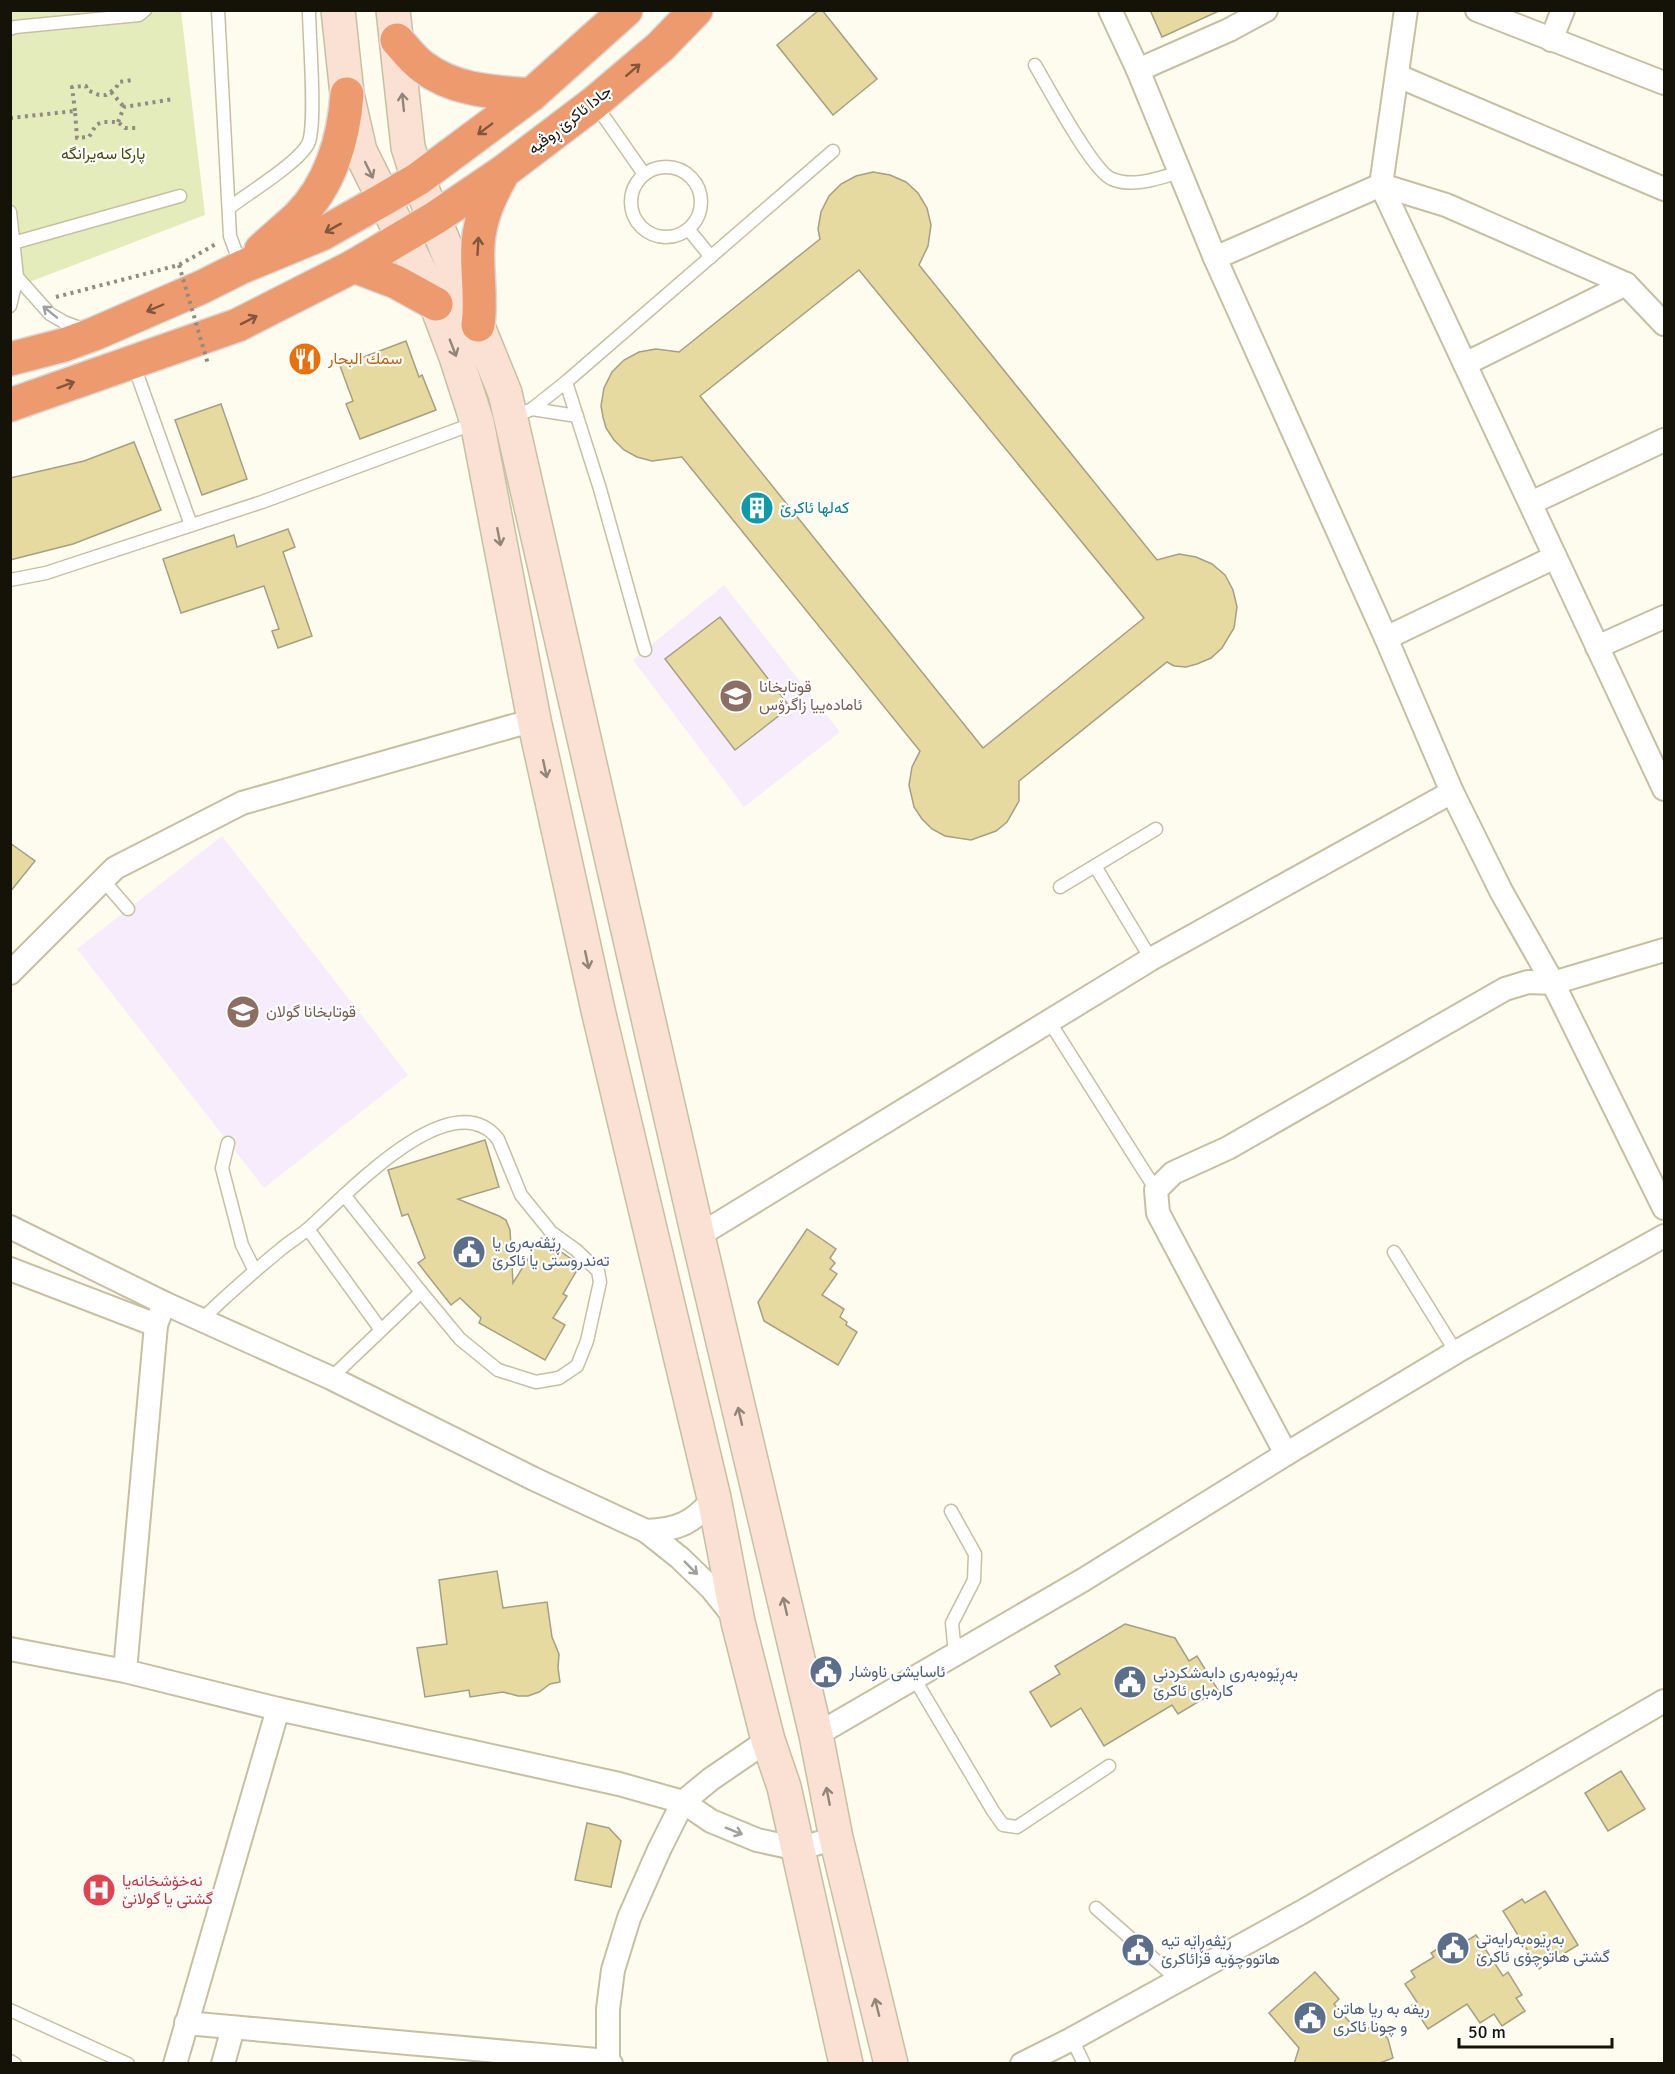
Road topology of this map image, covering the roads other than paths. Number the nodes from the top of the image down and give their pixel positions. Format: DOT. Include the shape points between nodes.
graph roads {
  1 [pos="145,10"];
  2 [pos="218,10"];
  3 [pos="309,10"];
  4 [pos="338,10"];
  5 [pos="626,10"];
  6 [pos="696,10"];
  7 [pos="1110,10"];
  8 [pos="1266,10"];
  9 [pos="1406,10"];
  10 [pos="1477,10"];
  11 [pos="1563,10"];
  12 [pos="395,25"];
  13 [pos="10,29"];
  14 [pos="1551,40"];
  15 [pos="1035,65"];
  16 [pos="1138,70"];
  17 [pos="1398,76"];
  18 [pos="1665,83"];
  19 [pos="347,94"];
  20 [pos="531,95"];
  21 [pos="594,103"];
  22 [pos="833,151"];
  23 [pos="504,172"];
  24 [pos="1180,172"];
  25 [pos="644,174"];
  26 [pos="418,179"];
  27 [pos="1381,185"];
  28 [pos="1665,189"];
  29 [pos="180,196"];
  30 [pos="384,199"];
  31 [pos="229,208"];
  32 [pos="10,212"];
  33 [pos="435,218"];
  34 [pos="689,230"];
  35 [pos="402,238"];
  36 [pos="13,243"];
  37 [pos="711,257"];
  38 [pos="1215,258"];
  39 [pos="354,266"];
  40 [pos="242,267"];
  41 [pos="17,277"];
  42 [pos="1626,284"];
  43 [pos="436,304"];
  44 [pos="10,306"];
  45 [pos="1665,324"];
  46 [pos="478,325"];
  47 [pos="94,334"];
  48 [pos="10,359"];
  49 [pos="133,362"];
  50 [pos="1465,364"];
  51 [pos="566,382"];
  52 [pos="10,405"];
  53 [pos="521,414"];
  54 [pos="577,416"];
  55 [pos="477,422"];
  56 [pos="1665,440"];
  57 [pos="1531,503"];
  58 [pos="191,525"];
  59 [pos="1555,557"];
  60 [pos="10,580"];
  61 [pos="1665,617"];
  62 [pos="1386,638"];
  63 [pos="1597,647"];
  64 [pos="645,650"];
  65 [pos="534,720"];
  66 [pos="1665,789"];
  67 [pos="1452,792"];
  68 [pos="1156,828"];
  69 [pos="1095,866"];
  70 [pos="103,879"];
  71 [pos="1060,887"];
  72 [pos="128,909"];
  73 [pos="1665,951"];
  74 [pos="1151,959"];
  75 [pos="10,973"];
  76 [pos="1553,983"];
  77 [pos="645,1001"];
  78 [pos="598,1010"];
  79 [pos="1049,1021"];
  80 [pos="228,1143"];
  81 [pos="1155,1190"];
  82 [pos="344,1195"];
  83 [pos="1665,1208"];
  84 [pos="10,1227"];
  85 [pos="308,1229"];
  86 [pos="698,1236"];
  87 [pos="1665,1236"];
  88 [pos="1394,1252"];
  89 [pos="10,1269"];
  90 [pos="255,1271"];
  91 [pos="421,1292"];
  92 [pos="164,1303"];
  93 [pos="201,1320"];
  94 [pos="156,1325"];
  95 [pos="381,1330"];
  96 [pos="1456,1352"];
  97 [pos="331,1378"];
  98 [pos="1287,1454"];
  99 [pos="714,1498"];
  100 [pos="951,1511"];
  101 [pos="646,1531"];
  102 [pos="738,1622"];
  103 [pos="10,1649"];
  104 [pos="955,1654"];
  105 [pos="124,1671"];
  106 [pos="914,1678"];
  107 [pos="1665,1701"];
  108 [pos="278,1709"];
  109 [pos="816,1735"];
  110 [pos="768,1740"];
  111 [pos="1109,1766"];
  112 [pos="683,1802"];
  113 [pos="836,1838"];
  114 [pos="798,1849"];
  115 [pos="1096,1908"];
  116 [pos="1178,1980"];
  117 [pos="10,2010"];
  118 [pos="186,2023"];
  119 [pos="234,2028"];
  120 [pos="1072,2039"];
  121 [pos="10,2061"];
  122 [pos="609,2063"];
  123 [pos="15,2064"];
  124 [pos="128,2064"];
  125 [pos="175,2064"];
  126 [pos="223,2064"];
  127 [pos="846,2064"];
  128 [pos="891,2064"];
  129 [pos="1022,2064"];
  130 [pos="1084,2064"];
  1 -- 13 [label="lane" via="139,15"];
  2 -- 31 [label="lane"];
  3 -- 31 [label="lane" via="312,120 308,143 298,156"];
  4 -- 19 [label="street"];
  5 -- 20 [label="highway"];
  21 -- 6 [label="highway, جادا ئاکرێ ڕوڤیە, one-way" via="660,47"];
  7 -- 16 [label="street"];
  8 -- 16 [label="street"];
  9 -- 17 [label="street"];
  10 -- 14 [label="street"];
  11 -- 14 [label="street"];
  12 -- 20 [label="highway" via="422,67 453,83 481,92"];
  26 -- 12 [label="street, one-way" via="408,147"];
  14 -- 18 [label="street"];
  15 -- 24 [label="lane" via="1096,167 1111,179 1131,183"];
  16 -- 24 [label="street"];
  17 -- 27 [label="street"];
  17 -- 28 [label="street"];
  19 -- 30 [label="street, one-way" via="360,151"];
  19 -- 40 [label="highway" via="338,148 320,188 297,218"];
  20 -- 26 [label="highway, one-way"];
  21 -- 23 [label="highway, جادا ئاکرێ ڕوڤیە"];
  21 -- 25 [label="lane"];
  22 -- 37 [label="lane"];
  23 -- 33 [label="highway, جادا ئاکرێ ڕوڤیە"];
  46 -- 23 [label="highway, one-way" via="480,228 489,197"];
  24 -- 38 [label="street"];
  25 -- 34 [label="lane" via="632,195 635,219 653,235 678,236"];
  25 -- 34 [label="lane" via="665,166 686,172 694,180 700,189 701,211"];
  26 -- 30 [label="highway"];
  26 -- 33 [label="street"];
  27 -- 38 [label="street"];
  27 -- 42 [label="street" via="1446,205"];
  27 -- 50 [label="street"];
  29 -- 36 [label="lane"];
  30 -- 35 [label="street"];
  30 -- 40 [label="highway, one-way" via="322,234"];
  31 -- 40 [label="lane" via="230,236"];
  32 -- 36 [label="lane"];
  33 -- 35 [label="highway, جادا ئاکرێ ڕوڤیە"];
  33 -- 46 [label="street"];
  34 -- 37 [label="lane"];
  35 -- 39 [label="highway, جادا ئاکرێ ڕوڤیە"];
  35 -- 43 [label="street"];
  36 -- 41 [label="lane"];
  37 -- 51 [label="lane"];
  38 -- 62 [label="street"];
  39 -- 43 [label="highway" via="396,282"];
  49 -- 39 [label="highway, جادا ئاکرێ ڕوڤیە, one-way" via="238,325"];
  40 -- 47 [label="highway, one-way"];
  41 -- 44 [label="lane"];
  47 -- 41 [label="lane, one-way" via="50,314"];
  42 -- 45 [label="street"];
  42 -- 50 [label="street"];
  43 -- 55 [label="street, one-way"];
  46 -- 53 [label="street" via="505,393"];
  47 -- 48 [label="highway"];
  52 -- 49 [label="highway, جادا ئاکرێ ڕوڤیە, one-way"];
  49 -- 58 [label="lane"];
  50 -- 57 [label="street"];
  51 -- 53 [label="lane"];
  51 -- 54 [label="lane"];
  53 -- 54 [label="lane"];
  53 -- 77 [label="street"];
  54 -- 64 [label="lane"];
  55 -- 58 [label="lane"];
  55 -- 65 [label="street, one-way"];
  56 -- 57 [label="street"];
  57 -- 59 [label="street"];
  58 -- 60 [label="lane" via="46,573"];
  59 -- 62 [label="street"];
  59 -- 63 [label="street"];
  61 -- 63 [label="street"];
  62 -- 67 [label="street"];
  63 -- 66 [label="street"];
  65 -- 70 [label="street" via="242,803 115,868"];
  65 -- 78 [label="street, one-way"];
  67 -- 74 [label="street"];
  67 -- 76 [label="street"];
  68 -- 69 [label="lane"];
  69 -- 71 [label="lane"];
  69 -- 74 [label="lane"];
  70 -- 72 [label="lane"];
  70 -- 75 [label="street"];
  73 -- 76 [label="street"];
  74 -- 79 [label="street"];
  76 -- 81 [label="street" via="1527,982 1505,989 1228,1148 1173,1173"];
  76 -- 83 [label="street"];
  77 -- 78 [label="street"];
  77 -- 86 [label="street"];
  78 -- 99 [label="street"];
  79 -- 81 [label="lane"];
  79 -- 86 [label="street"];
  80 -- 90 [label="lane" via="222,1168 242,1245"];
  81 -- 98 [label="street" via="1158,1213"];
  82 -- 85 [label="lane"];
  82 -- 91 [label="lane"];
  82 -- 91 [label="lane" via="393,1152 422,1135 444,1126 480,1124 498,1138 521,1195 551,1232 593,1264 600,1282 587,1341 577,1366 559,1378 536,1382 498,1370 460,1339"];
  84 -- 92 [label="street"];
  85 -- 90 [label="lane"];
  85 -- 95 [label="lane"];
  109 -- 86 [label="street, one-way"];
  87 -- 96 [label="street"];
  88 -- 96 [label="lane"];
  89 -- 94 [label="street"];
  90 -- 93 [label="lane"];
  91 -- 95 [label="lane"];
  92 -- 93 [label="street"];
  92 -- 94 [label="street"];
  93 -- 97 [label="street"];
  94 -- 105 [label="street"];
  95 -- 97 [label="lane"];
  96 -- 98 [label="street"];
  97 -- 101 [label="street"];
  98 -- 104 [label="street"];
  99 -- 101 [label="street" via="684,1524"];
  99 -- 102 [label="street"];
  100 -- 104 [label="lane" via="975,1554 974,1580 952,1623"];
  101 -- 102 [label="street, one-way" via="711,1588"];
  102 -- 110 [label="street"];
  103 -- 105 [label="street"];
  104 -- 106 [label="street"];
  105 -- 108 [label="street"];
  106 -- 109 [label="street"];
  106 -- 111 [label="lane" via="1003,1825 1017,1827"];
  107 -- 116 [label="street"];
  108 -- 112 [label="street" via="620,1784"];
  108 -- 118 [label="street"];
  113 -- 109 [label="street, one-way"];
  110 -- 112 [label="street"];
  110 -- 114 [label="street"];
  112 -- 114 [label="street, one-way" via="711,1821 757,1840"];
  112 -- 122 [label="street" via="629,1918 613,1970 608,2009"];
  113 -- 114 [label="street"];
  128 -- 113 [label="street, one-way"];
  114 -- 127 [label="street"];
  115 -- 116 [label="lane"];
  116 -- 120 [label="street"];
  117 -- 124 [label="lane"];
  118 -- 119 [label="street"];
  118 -- 125 [label="street"];
  119 -- 122 [label="street"];
  119 -- 126 [label="street"];
  120 -- 129 [label="street"];
  120 -- 130 [label="lane"];
  121 -- 123 [label="lane"];
}
